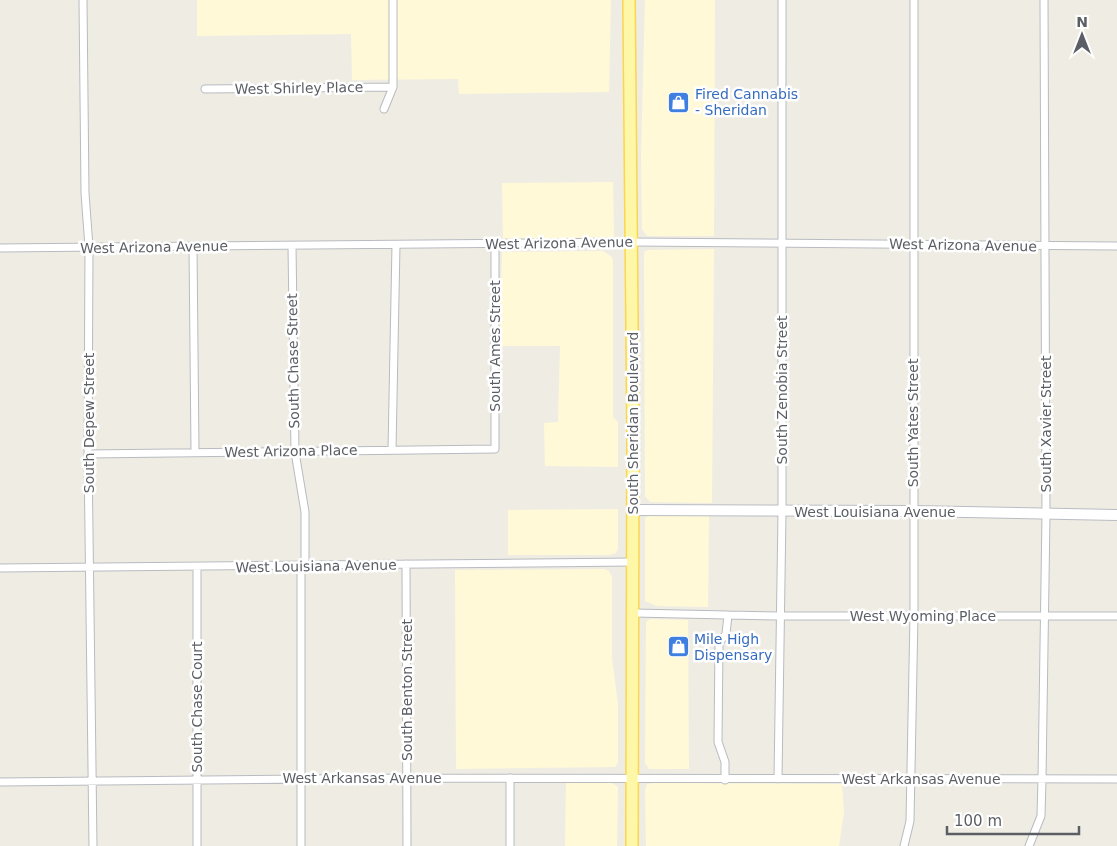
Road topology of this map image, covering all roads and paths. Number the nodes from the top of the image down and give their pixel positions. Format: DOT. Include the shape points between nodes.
graph roads {
  1 [pos="83,0"];
  2 [pos="393,0"];
  3 [pos="621,0"];
  4 [pos="629,0"];
  5 [pos="782,0"];
  6 [pos="914,0"];
  7 [pos="1044,0"];
  8 [pos="629,19"];
  9 [pos="394,87"];
  10 [pos="205,89"];
  11 [pos="384,109"];
  12 [pos="632,242"];
  13 [pos="396,244"];
  14 [pos="495,244"];
  15 [pos="782,244"];
  16 [pos="913,244"];
  17 [pos="193,246"];
  18 [pos="292,246"];
  19 [pos="1046,246"];
  20 [pos="1117,246"];
  21 [pos="0,248"];
  22 [pos="89,248"];
  23 [pos="495,449"];
  24 [pos="392,450"];
  25 [pos="195,452"];
  26 [pos="294,452"];
  27 [pos="88,454"];
  28 [pos="633,510"];
  29 [pos="913,511"];
  30 [pos="782,512"];
  31 [pos="1046,515"];
  32 [pos="1117,515"];
  33 [pos="633,562"];
  34 [pos="406,564"];
  35 [pos="303,566"];
  36 [pos="0,568"];
  37 [pos="90,568"];
  38 [pos="197,568"];
  39 [pos="633,613"];
  40 [pos="728,615"];
  41 [pos="914,615"];
  42 [pos="779,616"];
  43 [pos="1117,616"];
  44 [pos="1044,617"];
  45 [pos="407,778"];
  46 [pos="510,778"];
  47 [pos="198,779"];
  48 [pos="301,779"];
  49 [pos="911,779"];
  50 [pos="1042,779"];
  51 [pos="1117,779"];
  52 [pos="93,780"];
  53 [pos="633,780"];
  54 [pos="725,780"];
  55 [pos="778,780"];
  56 [pos="0,782"];
  57 [pos="93,846"];
  58 [pos="197,846"];
  59 [pos="301,846"];
  60 [pos="407,846"];
  61 [pos="510,846"];
  62 [pos="632,846"];
  63 [pos="904,846"];
  64 [pos="1029,846"];
  1 -- 22 [label="street, South Depew Street" via="84,193"];
  2 -- 9 [label="street"];
  3 -- 8 [label="street"];
  4 -- 8 [label="main road, South Sheridan Boulevard"];
  5 -- 15 [label="street, South Zenobia Street"];
  6 -- 16 [label="street, South Yates Street"];
  7 -- 19 [label="street, South Xavier Street"];
  8 -- 12 [label="main road, South Sheridan Boulevard"];
  9 -- 10 [label="street, West Shirley Place"];
  9 -- 11 [label="street"];
  12 -- 14 [label="street, West Arizona Avenue"];
  12 -- 15 [label="street, West Arizona Avenue"];
  12 -- 28 [label="main road, South Sheridan Boulevard"];
  13 -- 14 [label="street, West Arizona Avenue"];
  13 -- 18 [label="street, West Arizona Avenue"];
  13 -- 24 [label="street"];
  14 -- 23 [label="street, South Ames Street"];
  15 -- 16 [label="street, West Arizona Avenue"];
  15 -- 30 [label="street, South Zenobia Street"];
  16 -- 19 [label="street, West Arizona Avenue"];
  16 -- 29 [label="street, South Yates Street"];
  17 -- 18 [label="street, West Arizona Avenue"];
  17 -- 22 [label="street, West Arizona Avenue"];
  17 -- 25 [label="street"];
  18 -- 26 [label="street, South Chase Street"];
  19 -- 20 [label="street, West Arizona Avenue"];
  19 -- 31 [label="street, South Xavier Street"];
  21 -- 22 [label="street, West Arizona Avenue"];
  22 -- 27 [label="street, South Depew Street"];
  23 -- 24 [label="street, West Arizona Place"];
  24 -- 26 [label="street, West Arizona Place"];
  25 -- 26 [label="street, West Arizona Place"];
  25 -- 27 [label="street, West Arizona Place"];
  26 -- 35 [label="street, South Chase Street" via="306,512"];
  27 -- 37 [label="street, South Depew Street"];
  28 -- 30 [label="street, West Louisiana Avenue"];
  28 -- 33 [label="main road, South Sheridan Boulevard"];
  29 -- 30 [label="street, West Louisiana Avenue"];
  29 -- 31 [label="street, West Louisiana Avenue"];
  29 -- 41 [label="street, South Yates Street"];
  30 -- 42 [label="street, South Zenobia Street"];
  31 -- 32 [label="street, West Louisiana Avenue"];
  31 -- 44 [label="street, South Xavier Street"];
  33 -- 34 [label="street, West Louisiana Avenue"];
  33 -- 39 [label="main road, South Sheridan Boulevard"];
  34 -- 35 [label="street, West Louisiana Avenue"];
  34 -- 45 [label="street, South Benton Street"];
  35 -- 38 [label="street, West Louisiana Avenue"];
  35 -- 48 [label="street, South Chase Street"];
  36 -- 37 [label="street, West Louisiana Avenue"];
  37 -- 38 [label="street, West Louisiana Avenue"];
  37 -- 52 [label="street, South Depew Street"];
  38 -- 47 [label="street, South Chase Court"];
  39 -- 40 [label="street, West Wyoming Place"];
  39 -- 53 [label="main road, South Sheridan Boulevard"];
  40 -- 42 [label="street, West Wyoming Place"];
  40 -- 54 [label="street" via="726,634 719,643 718,742 724,755"];
  41 -- 42 [label="street, West Wyoming Place"];
  41 -- 44 [label="street, West Wyoming Place"];
  41 -- 49 [label="street, South Yates Street"];
  42 -- 55 [label="street, South Zenobia Street"];
  43 -- 44 [label="street, West Wyoming Place"];
  44 -- 50 [label="street, South Xavier Street"];
  45 -- 46 [label="street, West Arkansas Avenue"];
  45 -- 48 [label="street, West Arkansas Avenue"];
  45 -- 60 [label="street, South Benton Street"];
  46 -- 53 [label="street, West Arkansas Avenue"];
  46 -- 61 [label="street"];
  47 -- 48 [label="street, West Arkansas Avenue"];
  47 -- 52 [label="street, West Arkansas Avenue"];
  47 -- 58 [label="street, South Chase Court"];
  48 -- 59 [label="street, South Chase Street"];
  49 -- 50 [label="street, West Arkansas Avenue"];
  49 -- 55 [label="street, West Arkansas Avenue"];
  49 -- 63 [label="street, South Yates Street" via="910,821"];
  50 -- 51 [label="street, West Arkansas Avenue"];
  50 -- 64 [label="street, South Xavier Street" via="1041,816"];
  52 -- 56 [label="street, West Arkansas Avenue"];
  52 -- 57 [label="street, South Depew Street"];
  53 -- 54 [label="street, West Arkansas Avenue"];
  53 -- 62 [label="main road, South Sheridan Boulevard"];
  54 -- 55 [label="street, West Arkansas Avenue"];
}
